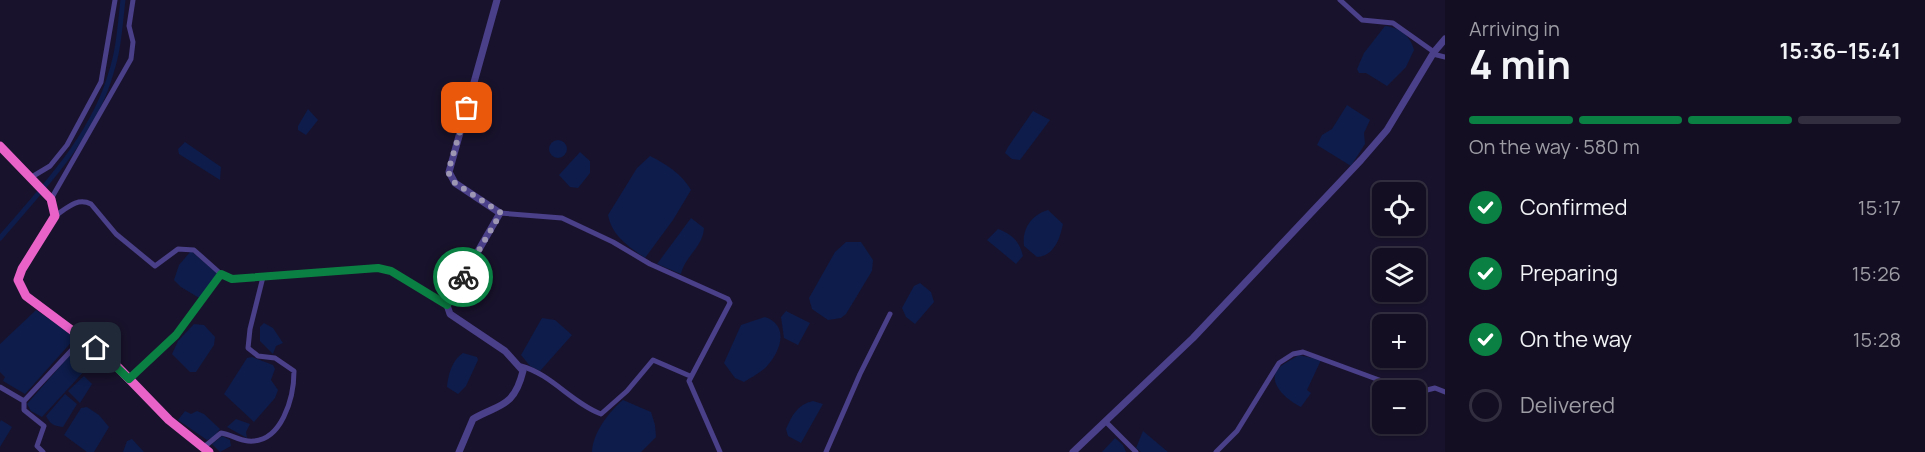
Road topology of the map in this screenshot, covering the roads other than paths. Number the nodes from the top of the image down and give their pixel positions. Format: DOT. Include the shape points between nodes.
graph roads {
  1 [pos="115,0"];
  2 [pos="133,0"];
  3 [pos="497,0"];
  4 [pos="1340,0"];
  5 [pos="1445,39"];
  6 [pos="1434,53"];
  7 [pos="1445,57"];
  8 [pos="0,146"];
  9 [pos="31,180"];
  10 [pos="49,197"];
  11 [pos="501,213"];
  12 [pos="55,216"];
  13 [pos="221,274"];
  14 [pos="263,277"];
  15 [pos="447,305"];
  16 [pos="890,314"];
  17 [pos="83,338"];
  18 [pos="521,366"];
  19 [pos="690,376"];
  20 [pos="129,379"];
  21 [pos="0,387"];
  22 [pos="1445,392"];
  23 [pos="24,401"];
  24 [pos="1106,422"];
  25 [pos="207,450"];
  26 [pos="43,452"];
  27 [pos="459,452"];
  28 [pos="720,452"];
  29 [pos="826,452"];
  30 [pos="1073,452"];
  31 [pos="1136,452"];
  32 [pos="1216,452"];
  1 -- 9 [label="street" via="100,82 67,145 50,166"];
  2 -- 10 [label="street" via="129,26 133,42 131,59"];
  3 -- 11 [label="street" via="448,172 455,183"];
  4 -- 6 [label="street" via="1362,20 1393,23"];
  5 -- 6 [label="street"];
  6 -- 7 [label="street"];
  6 -- 24 [label="street" via="1387,130 1361,160 1192,339"];
  8 -- 9 [label="highway"];
  9 -- 10 [label="highway"];
  10 -- 12 [label="highway"];
  11 -- 15 [label="street"];
  11 -- 19 [label="street" via="562,218 728,299 730,303"];
  12 -- 13 [label="street" via="74,202 86,201 123,241 154,266 178,249 194,250"];
  12 -- 17 [label="highway" via="18,280 26,296"];
  13 -- 14 [label="street" via="232,279"];
  13 -- 20 [label="street" via="176,335"];
  14 -- 15 [label="street" via="378,268 391,271"];
  14 -- 25 [label="street" via="248,348 258,356 275,358 294,371 290,402 275,430 261,439 247,441 221,433"];
  15 -- 18 [label="street" via="450,314"];
  16 -- 29 [label="street"];
  17 -- 20 [label="highway"];
  17 -- 23 [label="street"];
  18 -- 19 [label="street" via="537,372 568,397 601,414 653,360"];
  18 -- 27 [label="street" via="521,382 504,406 473,419"];
  19 -- 28 [label="street" via="690,385"];
  20 -- 25 [label="highway" via="169,420"];
  21 -- 23 [label="street"];
  22 -- 32 [label="street" via="1435,388 1423,390 1406,381 1390,384 1303,352 1293,354 1279,363 1237,431"];
  23 -- 26 [label="street" via="24,410 44,426 37,446"];
  24 -- 30 [label="street"];
  24 -- 31 [label="street"];
}
